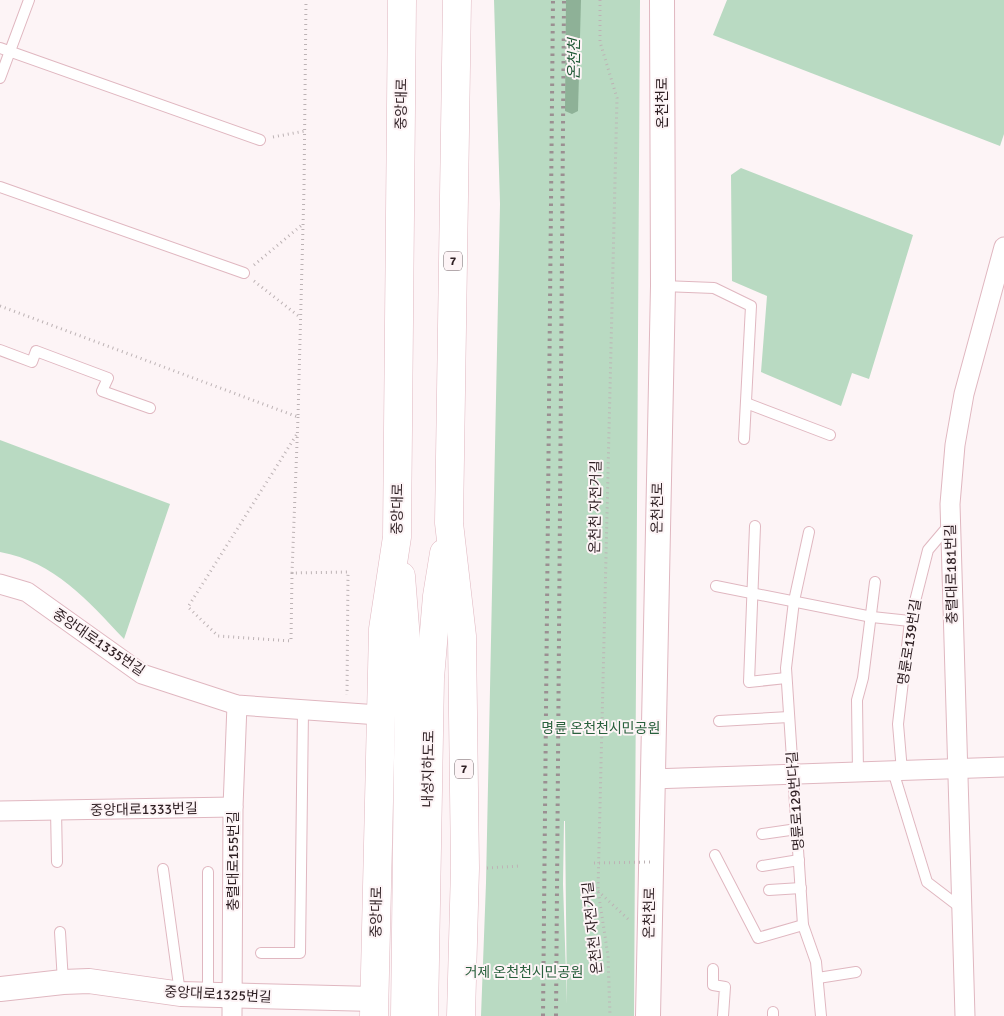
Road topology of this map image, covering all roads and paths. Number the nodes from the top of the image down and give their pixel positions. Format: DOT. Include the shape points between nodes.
graph roads {
  1 [pos="29,0"];
  2 [pos="402,0"];
  3 [pos="457,0"];
  4 [pos="600,0"];
  5 [pos="662,0"];
  6 [pos="5,49"];
  7 [pos="0,78"];
  8 [pos="305,131"];
  9 [pos="260,140"];
  10 [pos="0,187"];
  11 [pos="304,224"];
  12 [pos="1004,247"];
  13 [pos="244,273"];
  14 [pos="663,286"];
  15 [pos="301,318"];
  16 [pos="0,350"];
  17 [pos="746,402"];
  18 [pos="150,408"];
  19 [pos="298,417"];
  20 [pos="298,434"];
  21 [pos="830,435"];
  22 [pos="744,439"];
  23 [pos="449,523"];
  24 [pos="950,523"];
  25 [pos="755,526"];
  26 [pos="809,532"];
  27 [pos="397,537"];
  28 [pos="292,573"];
  29 [pos="875,582"];
  30 [pos="0,584"];
  31 [pos="716,586"];
  32 [pos="752,595"];
  33 [pos="794,601"];
  34 [pos="872,617"];
  35 [pos="910,621"];
  36 [pos="419,678"];
  37 [pos="786,678"];
  38 [pos="237,705"];
  39 [pos="303,710"];
  40 [pos="347,713"];
  41 [pos="380,715"];
  42 [pos="789,717"];
  43 [pos="719,721"];
  44 [pos="1004,767"];
  45 [pos="958,769"];
  46 [pos="897,771"];
  47 [pos="858,772"];
  48 [pos="793,774"];
  49 [pos="651,779"];
  50 [pos="233,807"];
  51 [pos="56,810"];
  52 [pos="0,811"];
  53 [pos="797,829"];
  54 [pos="762,834"];
  55 [pos="714,855"];
  56 [pos="799,860"];
  57 [pos="57,862"];
  58 [pos="650,862"];
  59 [pos="594,863"];
  60 [pos="519,866"];
  61 [pos="762,866"];
  62 [pos="465,868"];
  63 [pos="162,869"];
  64 [pos="208,872"];
  65 [pos="801,888"];
  66 [pos="769,890"];
  67 [pos="961,908"];
  68 [pos="803,925"];
  69 [pos="60,932"];
  70 [pos="261,953"];
  71 [pos="713,969"];
  72 [pos="856,972"];
  73 [pos="818,978"];
  74 [pos="63,982"];
  75 [pos="0,989"];
  76 [pos="181,994"];
  77 [pos="208,995"];
  78 [pos="232,1006"];
  79 [pos="374,1007"];
  80 [pos="405,1016"];
  81 [pos="424,1016"];
  82 [pos="461,1016"];
  83 [pos="610,1016"];
  84 [pos="648,1016"];
  85 [pos="723,1016"];
  86 [pos="821,1016"];
  87 [pos="964,1016"];
  1 -- 6 [label="lane"];
  2 -- 27 [label="main road, 중앙대로"];
  3 -- 23 [label="main road, 7"];
  4 -- 83 [label="path, 온천천 자전거길" via="600,42 617,98 598,890 608,956"];
  5 -- 14 [label="street, 온천천로"];
  6 -- 7 [label="lane"];
  6 -- 9 [label="lane"];
  8 -- 9 [label="path"];
  10 -- 13 [label="lane"];
  11 -- 13 [label="path"];
  12 -- 24 [label="street, 충렬대로181번길" via="964,394 954,445"];
  13 -- 15 [label="path"];
  14 -- 17 [label="lane" via="714,288 751,306"];
  14 -- 49 [label="street, 온천천로"];
  16 -- 18 [label="lane" via="32,362 36,351 108,378 102,391"];
  17 -- 21 [label="lane"];
  17 -- 22 [label="lane"];
  19 -- 20 [label="path"];
  20 -- 28 [label="path"];
  20 -- 28 [label="path" via="188,608 218,636 291,641"];
  23 -- 36 [label="main road, 내성지하도로"];
  23 -- 62 [label="main road, 7" via="462,636"];
  24 -- 35 [label="lane, 명륜로139번길" via="928,550"];
  24 -- 45 [label="street, 충렬대로181번길"];
  25 -- 32 [label="lane"];
  26 -- 33 [label="lane, 명륜로129번다길"];
  27 -- 36 [label="main road, 내성지하도로"];
  27 -- 41 [label="main road, 중앙대로" via="383,629"];
  28 -- 40 [label="path" via="348,572"];
  29 -- 34 [label="lane"];
  30 -- 38 [label="street, 중앙대로1335번길" via="26,592 142,674"];
  31 -- 32 [label="lane"];
  32 -- 33 [label="lane"];
  32 -- 37 [label="lane" via="749,682"];
  33 -- 34 [label="lane"];
  33 -- 37 [label="lane, 명륜로129번다길"];
  34 -- 35 [label="lane"];
  34 -- 47 [label="lane" via="857,700"];
  35 -- 46 [label="lane, 명륜로139번길" via="898,724"];
  36 -- 80 [label="main road, 내성지하도로"];
  36 -- 81 [label="main road, 내성지하도로"];
  37 -- 42 [label="lane, 명륜로129번다길"];
  38 -- 39 [label="street, 중앙대로1335번길"];
  38 -- 50 [label="street, 충렬대로155번길"];
  39 -- 40 [label="street, 중앙대로1335번길"];
  39 -- 70 [label="lane" via="300,953"];
  40 -- 41 [label="street, 중앙대로1335번길"];
  41 -- 79 [label="main road, 중앙대로"];
  42 -- 43 [label="lane"];
  42 -- 48 [label="lane, 명륜로129번다길"];
  44 -- 45 [label="street"];
  45 -- 46 [label="street"];
  45 -- 67 [label="street, 충렬대로181번길"];
  46 -- 47 [label="street"];
  46 -- 67 [label="lane" via="927,882"];
  47 -- 48 [label="street"];
  48 -- 49 [label="street"];
  48 -- 53 [label="lane, 명륜로129번다길"];
  49 -- 58 [label="street, 온천천로"];
  50 -- 51 [label="street, 중앙대로1333번길"];
  50 -- 78 [label="street, 충렬대로155번길"];
  51 -- 52 [label="street, 중앙대로1333번길"];
  51 -- 57 [label="lane"];
  53 -- 54 [label="lane"];
  53 -- 56 [label="lane, 명륜로129번다길"];
  55 -- 68 [label="lane" via="758,938"];
  56 -- 61 [label="lane"];
  56 -- 65 [label="lane, 명륜로129번다길"];
  58 -- 59 [label="path, bridge"];
  58 -- 84 [label="street, 온천천로"];
  60 -- 62 [label="path"];
  62 -- 82 [label="main road, 7"];
  63 -- 76 [label="lane"];
  64 -- 77 [label="lane"];
  65 -- 66 [label="lane"];
  65 -- 68 [label="lane, 명륜로129번다길"];
  67 -- 87 [label="street, 충렬대로181번길"];
  68 -- 73 [label="lane, 명륜로129번다길"];
  69 -- 74 [label="lane"];
  71 -- 85 [label="lane" via="713,986 725,987"];
  72 -- 73 [label="lane"];
  73 -- 86 [label="lane, 명륜로129번다길"];
  74 -- 75 [label="street, 중앙대로1325번길"];
  74 -- 76 [label="street, 중앙대로1325번길" via="89,981"];
  76 -- 77 [label="street, 중앙대로1325번길"];
  77 -- 78 [label="street, 중앙대로1325번길"];
  78 -- 79 [label="street, 중앙대로1325번길"];
}
